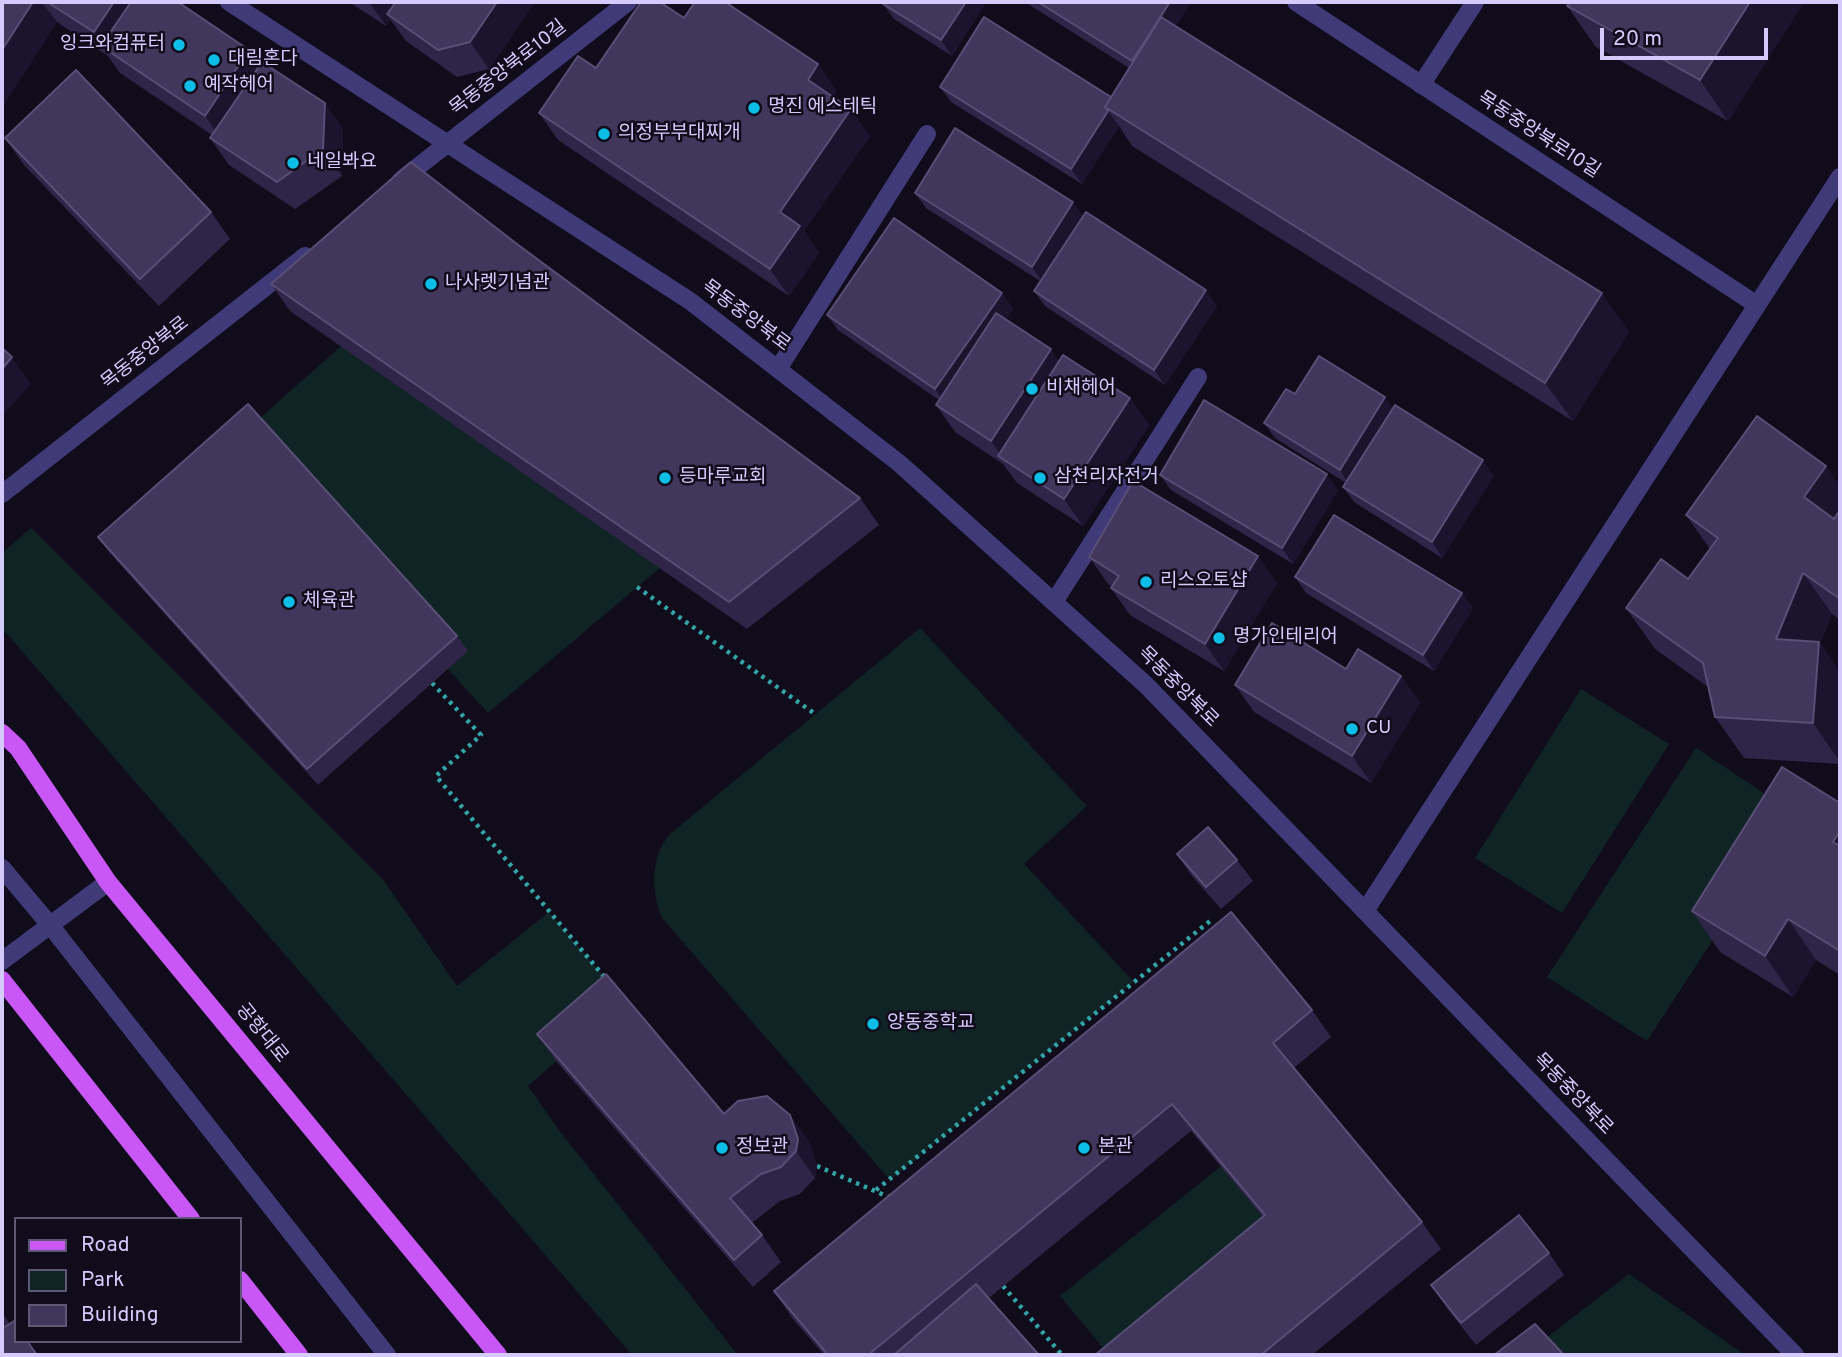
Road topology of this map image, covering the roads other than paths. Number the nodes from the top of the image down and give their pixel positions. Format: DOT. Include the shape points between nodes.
graph roads {
  1 [pos="229,2"];
  2 [pos="628,2"];
  3 [pos="1296,2"];
  4 [pos="1475,2"];
  5 [pos="1422,85"];
  6 [pos="927,134"];
  7 [pos="449,143"];
  8 [pos="1840,177"];
  9 [pos="383,194"];
  10 [pos="318,246"];
  11 [pos="1756,305"];
  12 [pos="778,369"];
  13 [pos="1198,377"];
  14 [pos="2,494"];
  15 [pos="1054,602"];
  16 [pos="2,733"];
  17 [pos="2,868"];
  18 [pos="108,882"];
  19 [pos="1365,911"];
  20 [pos="50,925"];
  21 [pos="2,961"];
  22 [pos="2,981"];
  23 [pos="189,1217"];
  24 [pos="242,1283"];
  25 [pos="299,1355"];
  26 [pos="387,1355"];
  27 [pos="498,1355"];
  28 [pos="1795,1355"];
  1 -- 7 [label="street, 목동중앙북로"];
  2 -- 7 [label="street, 목동중앙북로10길"];
  3 -- 5 [label="street, 목동중앙북로10길"];
  4 -- 5 [label="street"];
  5 -- 11 [label="street, 목동중앙북로10길"];
  6 -- 12 [label="street"];
  7 -- 9 [label="street"];
  7 -- 12 [label="street, 목동중앙북로" via="690,301"];
  8 -- 11 [label="street"];
  10 -- 14 [label="street, 목동중앙북로"];
  11 -- 19 [label="street"];
  12 -- 15 [label="street, 목동중앙북로" via="899,463"];
  13 -- 15 [label="street"];
  15 -- 19 [label="street, 목동중앙북로" via="1146,685"];
  16 -- 18 [label="main road, 공항대로" via="18,748"];
  17 -- 20 [label="street"];
  18 -- 20 [label="street"];
  18 -- 27 [label="main road, 공항대로"];
  19 -- 28 [label="street, 목동중앙북로"];
  20 -- 21 [label="street"];
  20 -- 26 [label="street"];
  22 -- 23 [label="main road"];
  24 -- 25 [label="main road"];
}
